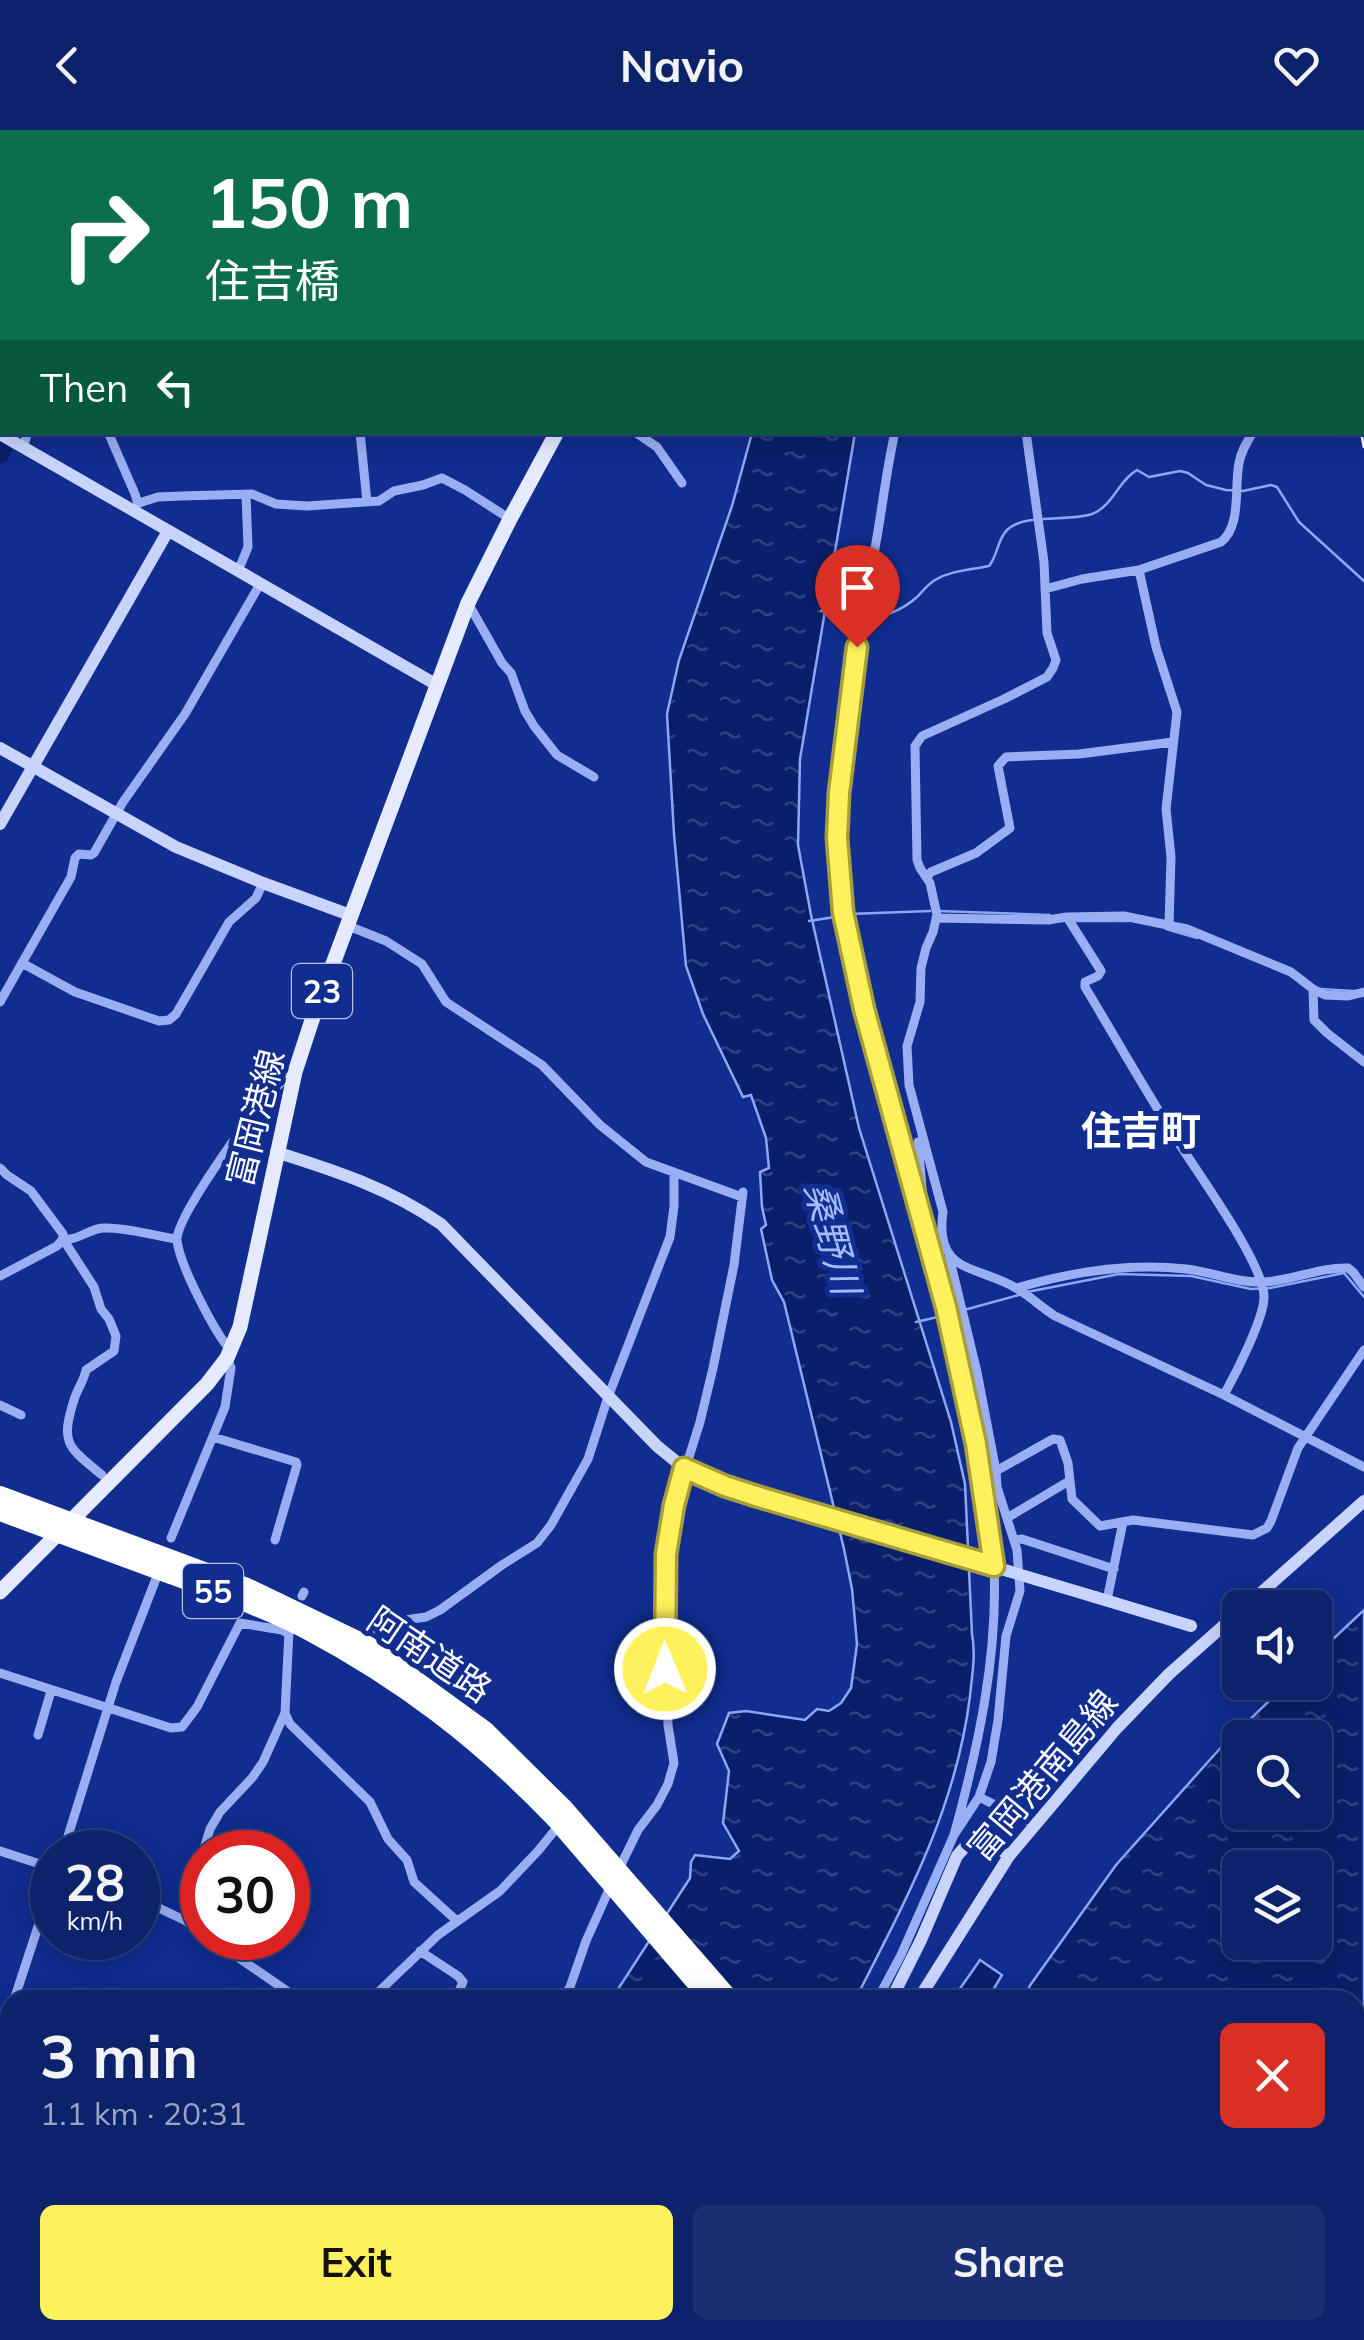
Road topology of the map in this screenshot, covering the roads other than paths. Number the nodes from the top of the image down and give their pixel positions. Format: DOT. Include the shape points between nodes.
graph roads {
  1 [pos="109,435"];
  2 [pos="360,435"];
  3 [pos="555,435"];
  4 [pos="639,435"];
  5 [pos="894,435"];
  6 [pos="1026,435"];
  7 [pos="1251,435"];
  8 [pos="24,440"];
  9 [pos="682,483"];
  10 [pos="246,494"];
  11 [pos="367,502"];
  12 [pos="136,507"];
  13 [pos="510,519"];
  14 [pos="168,531"];
  15 [pos="1138,570"];
  16 [pos="238,571"];
  17 [pos="260,584"];
  18 [pos="1045,590"];
  19 [pos="468,603"];
  20 [pos="438,685"];
  21 [pos="1173,742"];
  22 [pos="0,748"];
  23 [pos="32,766"];
  24 [pos="594,777"];
  25 [pos="116,814"];
  26 [pos="0,824"];
  27 [pos="927,877"];
  28 [pos="263,883"];
  29 [pos="936,913"];
  30 [pos="1067,917"];
  31 [pos="348,920"];
  32 [pos="1169,924"];
  33 [pos="22,963"];
  34 [pos="1313,989"];
  35 [pos="1364,992"];
  36 [pos="0,1002"];
  37 [pos="1364,1062"];
  38 [pos="295,1072"];
  39 [pos="919,1125"];
  40 [pos="276,1152"];
  41 [pos="0,1168"];
  42 [pos="674,1172"];
  43 [pos="920,1206"];
  44 [pos="63,1239"];
  45 [pos="177,1239"];
  46 [pos="949,1256"];
  47 [pos="0,1276"];
  48 [pos="1263,1287"];
  49 [pos="1364,1287"];
  50 [pos="1021,1292"];
  51 [pos="1364,1350"];
  52 [pos="228,1355"];
  53 [pos="1224,1395"];
  54 [pos="608,1397"];
  55 [pos="0,1406"];
  56 [pos="20,1415"];
  57 [pos="1305,1436"];
  58 [pos="213,1437"];
  59 [pos="1364,1467"];
  60 [pos="687,1469"];
  61 [pos="996,1470"];
  62 [pos="102,1474"];
  63 [pos="1069,1481"];
  64 [pos="1364,1491"];
  65 [pos="0,1496"];
  66 [pos="1364,1501"];
  67 [pos="1352,1511"];
  68 [pos="0,1512"];
  69 [pos="1007,1518"];
  70 [pos="1122,1522"];
  71 [pos="65,1528"];
  72 [pos="172,1538"];
  73 [pos="276,1540"];
  74 [pos="1014,1540"];
  75 [pos="990,1565"];
  76 [pos="1114,1569"];
  77 [pos="159,1571"];
  78 [pos="1263,1590"];
  79 [pos="0,1592"];
  80 [pos="1101,1599"];
  81 [pos="1191,1626"];
  82 [pos="376,1628"];
  83 [pos="1221,1628"];
  84 [pos="1195,1651"];
  85 [pos="0,1673"];
  86 [pos="51,1691"];
  87 [pos="108,1710"];
  88 [pos="284,1713"];
  89 [pos="38,1735"];
  90 [pos="979,1797"];
  91 [pos="565,1810"];
  92 [pos="1036,1824"];
  93 [pos="69,1830"];
  94 [pos="210,1830"];
  95 [pos="954,1835"];
  96 [pos="0,1852"];
  97 [pos="1009,1856"];
  98 [pos="30,1861"];
  99 [pos="457,1921"];
  100 [pos="30,1951"];
  101 [pos="420,1951"];
  102 [pos="242,1960"];
  103 [pos="17,1990"];
  104 [pos="285,1990"];
  105 [pos="382,1990"];
  106 [pos="459,1990"];
  107 [pos="569,1990"];
  108 [pos="702,1990"];
  109 [pos="722,1990"];
  110 [pos="882,1990"];
  111 [pos="897,1990"];
  112 [pos="924,1990"];
  1 -- 12 [label="street"];
  2 -- 11 [label="street"];
  3 -- 13 [label="main road, 富岡港線 / 23"];
  4 -- 9 [label="street" via="657,447"];
  5 -- 43 [label="street" via="862,611 837,838 849,944"];
  6 -- 18 [label="street"];
  7 -- 15 [label="street" via="1238,466 1228,536"];
  8 -- 12 [label="street"];
  10 -- 11 [label="street" via="276,504"];
  10 -- 12 [label="street" via="170,496"];
  10 -- 16 [label="street" via="248,547"];
  11 -- 13 [label="street" via="442,478"];
  12 -- 14 [label="street"];
  13 -- 19 [label="main road, 富岡港線 / 23"];
  14 -- 16 [label="street"];
  14 -- 23 [label="street"];
  15 -- 18 [label="street"];
  15 -- 21 [label="street" via="1177,712"];
  16 -- 17 [label="street"];
  17 -- 20 [label="street"];
  17 -- 25 [label="street" via="185,714"];
  18 -- 27 [label="street" via="1056,660 1047,677 922,736 915,746 917,860"];
  19 -- 20 [label="main road, 富岡港線 / 23"];
  19 -- 24 [label="street" via="512,673 534,726 556,755"];
  20 -- 31 [label="main road, 富岡港線 / 23"];
  21 -- 27 [label="street" via="1006,757 998,766 1010,828"];
  21 -- 32 [label="street" via="1166,809"];
  22 -- 23 [label="street"];
  23 -- 25 [label="street"];
  23 -- 26 [label="street"];
  25 -- 28 [label="street"];
  25 -- 33 [label="street" via="94,853 75,858"];
  27 -- 29 [label="street"];
  28 -- 31 [label="street"];
  28 -- 33 [label="street" via="168,1020 75,992"];
  29 -- 30 [label="street"];
  29 -- 39 [label="street" via="907,1046"];
  30 -- 32 [label="street"];
  30 -- 48 [label="street" via="1101,971 1084,987 1250,1255"];
  31 -- 38 [label="main road, 富岡港線 / 23"];
  31 -- 42 [label="street" via="422,964 446,1002 542,1065 646,1162"];
  32 -- 34 [label="street" via="1291,972"];
  33 -- 36 [label="street"];
  34 -- 35 [label="street"];
  34 -- 37 [label="street" via="1314,1020"];
  38 -- 40 [label="main road, 富岡港線 / 23"];
  38 -- 45 [label="street" via="265,1098 191,1206"];
  39 -- 43 [label="street"];
  39 -- 46 [label="street"];
  40 -- 52 [label="main road, 富岡港線 / 23" via="240,1327"];
  40 -- 54 [label="street" via="358,1179 441,1224"];
  41 -- 44 [label="street" via="31,1191"];
  42 -- 54 [label="street" via="670,1237"];
  42 -- 60 [label="street" via="742,1194 734,1264"];
  43 -- 75 [label="street" via="976,1444"];
  44 -- 45 [label="street" via="106,1228"];
  44 -- 47 [label="street"];
  44 -- 62 [label="street" via="116,1336 114,1351 86,1370 66,1435 72,1451"];
  45 -- 52 [label="street"];
  46 -- 50 [label="street"];
  46 -- 61 [label="street"];
  48 -- 49 [label="street" via="1341,1268 1354,1272"];
  48 -- 50 [label="street" via="1148,1268 1065,1276"];
  48 -- 53 [label="street" via="1264,1302"];
  50 -- 53 [label="street" via="1056,1316"];
  51 -- 57 [label="street"];
  52 -- 58 [label="street" via="225,1407"];
  52 -- 71 [label="main road, 富岡港線 / 23"];
  53 -- 57 [label="street"];
  54 -- 60 [label="street"];
  54 -- 82 [label="street" via="588,1458 537,1543 440,1610"];
  55 -- 56 [label="street"];
  57 -- 59 [label="street"];
  57 -- 70 [label="street" via="1260,1533"];
  58 -- 72 [label="street"];
  58 -- 73 [label="street" via="296,1462"];
  60 -- 75 [label="street"];
  60 -- 107 [label="street" via="666,1554 665,1669 674,1763 604,1900"];
  61 -- 63 [label="street" via="1060,1440"];
  61 -- 69 [label="street"];
  63 -- 69 [label="street"];
  63 -- 70 [label="street" via="1072,1500 1096,1523"];
  64 -- 67 [label="street"];
  65 -- 71 [label="highway, 阿南道路 / 55"];
  66 -- 67 [label="street, 富岡港南島線"];
  67 -- 78 [label="street, 富岡港南島線"];
  68 -- 71 [label="highway, 阿南道路 / 55"];
  69 -- 74 [label="street"];
  70 -- 76 [label="street"];
  71 -- 77 [label="highway, 阿南道路 / 55"];
  71 -- 79 [label="main road, 富岡港線 / 23"];
  71 -- 91 [label="highway, 阿南道路 / 55" via="247,1586 368,1645 484,1730"];
  74 -- 76 [label="street"];
  74 -- 90 [label="street" via="1020,1591"];
  75 -- 80 [label="street, bridge"];
  75 -- 95 [label="street" via="993,1617 983,1719"];
  76 -- 80 [label="street"];
  77 -- 87 [label="street"];
  77 -- 91 [label="highway, 阿南道路 / 55" via="304,1629 361,1661"];
  80 -- 81 [label="street"];
  81 -- 83 [label="street"];
  81 -- 84 [label="street"];
  83 -- 84 [label="street, 富岡港南島線"];
  84 -- 92 [label="street, 富岡港南島線"];
  85 -- 86 [label="street"];
  86 -- 87 [label="street"];
  86 -- 89 [label="street"];
  87 -- 88 [label="street" via="182,1727 240,1622 288,1632"];
  87 -- 93 [label="street"];
  88 -- 94 [label="street" via="252,1778"];
  88 -- 99 [label="street" via="370,1802 414,1882"];
  90 -- 92 [label="street"];
  90 -- 95 [label="street"];
  91 -- 99 [label="street" via="500,1891"];
  91 -- 108 [label="highway, 阿南道路 / 55, bridge"];
  91 -- 109 [label="highway, 阿南道路 / 55, bridge"];
  92 -- 97 [label="street, 富岡港南島線"];
  95 -- 110 [label="street"];
  96 -- 98 [label="street"];
  97 -- 111 [label="street" via="978,1839 957,1856"];
  97 -- 112 [label="street, 富岡港南島線"];
  99 -- 101 [label="street"];
  100 -- 103 [label="street"];
  101 -- 105 [label="street"];
  101 -- 106 [label="street" via="458,1976"];
  102 -- 104 [label="street"];
}
